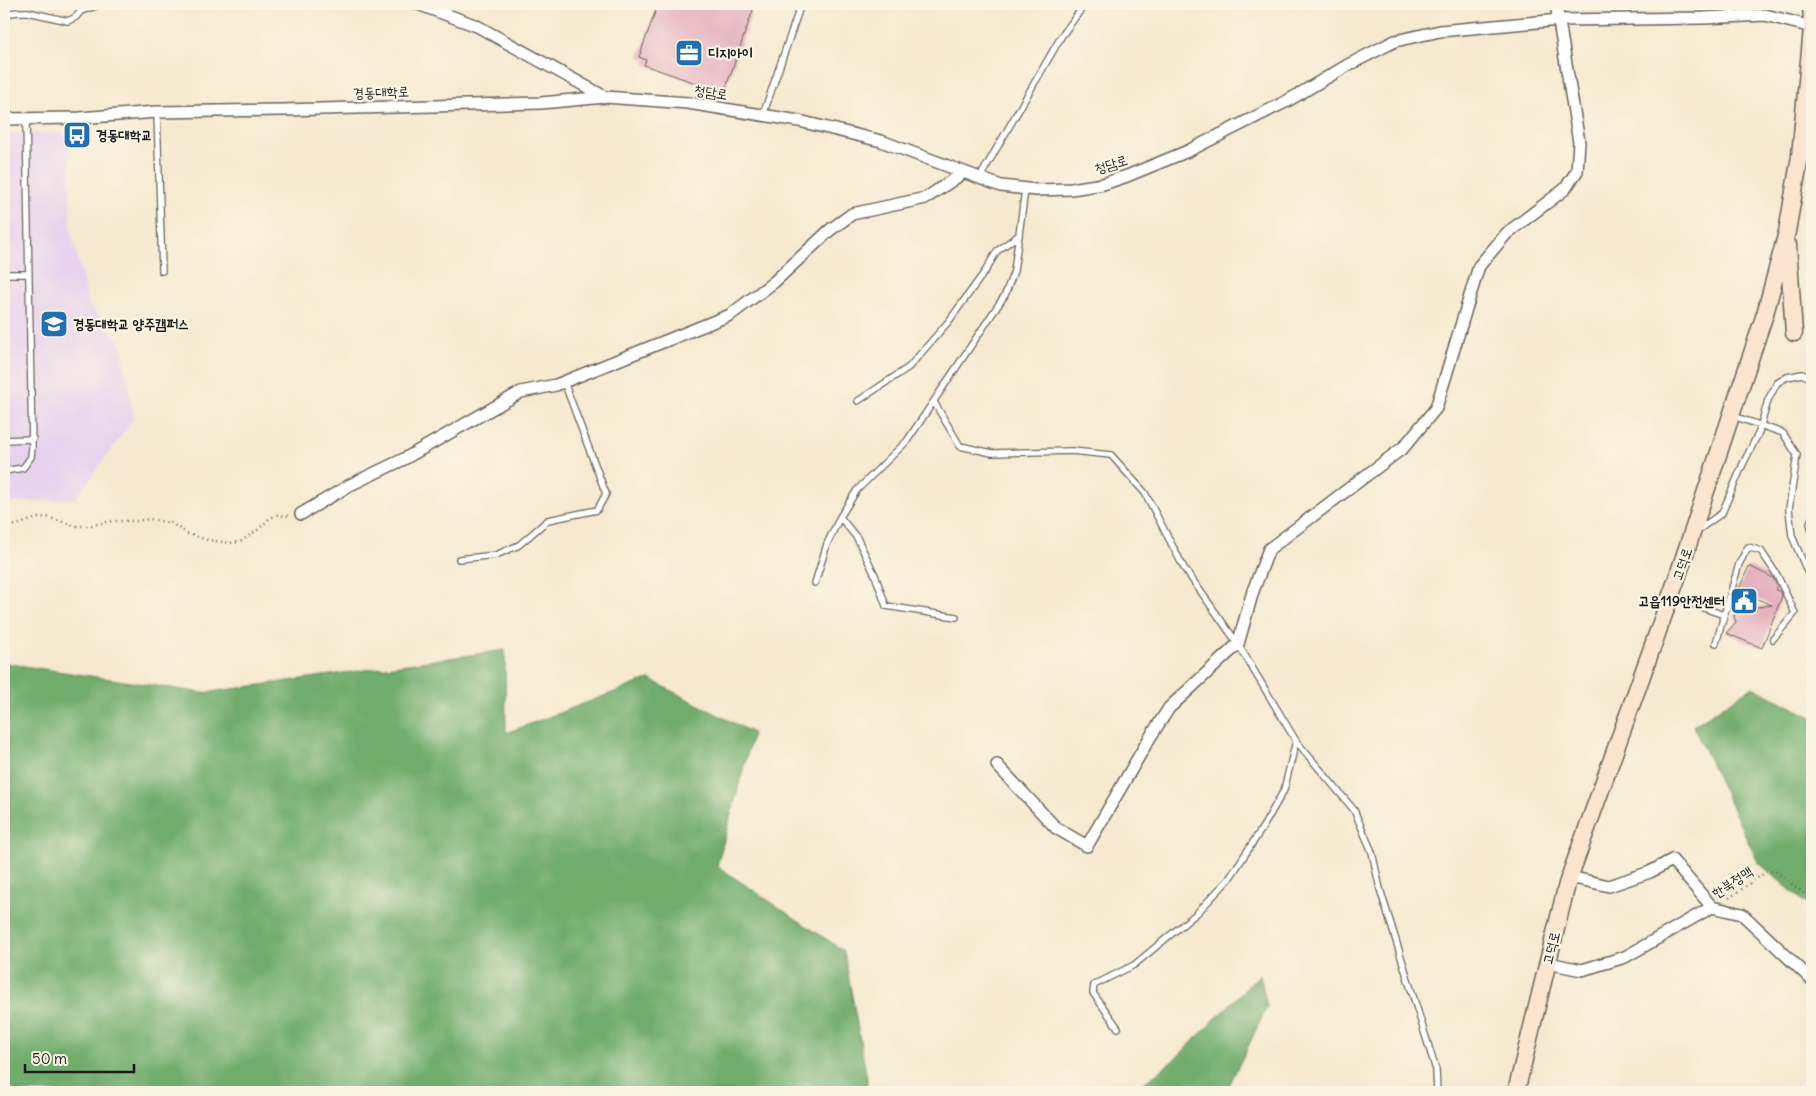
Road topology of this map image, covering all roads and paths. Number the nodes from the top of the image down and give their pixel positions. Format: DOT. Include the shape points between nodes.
graph roads {
  1 [pos="418,4"];
  2 [pos="801,4"];
  3 [pos="1085,4"];
  4 [pos="1556,4"];
  5 [pos="1812,4"];
  6 [pos="111,5"];
  7 [pos="4,14"];
  8 [pos="1560,20"];
  9 [pos="1812,27"];
  10 [pos="605,97"];
  11 [pos="157,112"];
  12 [pos="763,115"];
  13 [pos="4,118"];
  14 [pos="26,118"];
  15 [pos="964,173"];
  16 [pos="979,179"];
  17 [pos="1025,190"];
  18 [pos="1787,232"];
  19 [pos="1019,235"];
  20 [pos="162,271"];
  21 [pos="4,274"];
  22 [pos="29,274"];
  23 [pos="1794,333"];
  24 [pos="1812,378"];
  25 [pos="564,382"];
  26 [pos="858,401"];
  27 [pos="934,402"];
  28 [pos="1731,415"];
  29 [pos="1761,426"];
  30 [pos="33,439"];
  31 [pos="4,440"];
  32 [pos="4,470"];
  33 [pos="301,514"];
  34 [pos="840,516"];
  35 [pos="1812,518"];
  36 [pos="4,526"];
  37 [pos="1812,532"];
  38 [pos="1692,534"];
  39 [pos="459,559"];
  40 [pos="815,583"];
  41 [pos="1812,583"];
  42 [pos="1671,596"];
  43 [pos="1724,615"];
  44 [pos="956,617"];
  45 [pos="1773,638"];
  46 [pos="1716,643"];
  47 [pos="1238,644"];
  48 [pos="1296,741"];
  49 [pos="997,765"];
  50 [pos="1570,877"];
  51 [pos="1812,900"];
  52 [pos="1712,907"];
  53 [pos="1548,963"];
  54 [pos="1812,980"];
  55 [pos="1118,1028"];
  56 [pos="1437,1092"];
  57 [pos="1516,1092"];
  1 -- 10 [label="street, 청담로" via="477,26"];
  2 -- 12 [label="lane"];
  3 -- 16 [label="lane" via="1061,37"];
  4 -- 8 [label="street"];
  5 -- 9 [label="main road, 고덕로"];
  6 -- 7 [label="lane" via="81,12 68,21 28,12"];
  8 -- 9 [label="street, 청담로" via="1765,15"];
  8 -- 17 [label="street, 청담로" via="1440,31 1395,41 1188,151 1127,176 1071,189"];
  8 -- 47 [label="street" via="1579,142 1577,171 1565,189 1507,233 1479,266 1436,408 1430,416 1404,447 1268,548"];
  9 -- 18 [label="main road, 고덕로" via="1800,156"];
  10 -- 11 [label="street, 경동대학로" via="531,103"];
  10 -- 12 [label="street, 청담로" via="688,103"];
  11 -- 14 [label="street, 경동대학로"];
  11 -- 20 [label="lane"];
  12 -- 15 [label="street, 청담로" via="881,141"];
  13 -- 14 [label="street, 경동대학로"];
  14 -- 22 [label="lane"];
  15 -- 16 [label="street, 청담로"];
  15 -- 25 [label="street" via="926,198 852,214 774,282 730,314"];
  16 -- 17 [label="street, 청담로"];
  17 -- 19 [label="lane"];
  18 -- 23 [label="main road"];
  18 -- 28 [label="main road, 고덕로" via="1765,314"];
  19 -- 26 [label="lane" via="997,252 949,320 908,368"];
  19 -- 27 [label="lane" via="1014,271 1005,295"];
  21 -- 22 [label="lane"];
  22 -- 30 [label="lane"];
  24 -- 29 [label="lane" via="1802,374 1786,377 1777,383 1768,400"];
  25 -- 33 [label="street" via="521,392"];
  25 -- 39 [label="lane" via="606,494 597,510 548,520 519,545 496,555"];
  27 -- 34 [label="lane" via="907,441 857,490"];
  27 -- 47 [label="lane" via="960,446 969,449 992,453 1072,451 1111,455 1145,493 1184,568"];
  28 -- 29 [label="lane"];
  28 -- 38 [label="main road, 고덕로"];
  29 -- 38 [label="lane" via="1722,513"];
  29 -- 41 [label="lane" via="1783,433 1797,455 1789,509 1792,536"];
  30 -- 31 [label="lane"];
  30 -- 32 [label="lane" via="31,457 23,468"];
  33 -- 36 [label="path" via="277,515 240,542 230,543 188,534 170,522 150,520 76,526 47,517"];
  34 -- 40 [label="lane"];
  34 -- 44 [label="lane" via="857,538 886,606"];
  35 -- 37 [label="lane"];
  38 -- 42 [label="main road, 고덕로"];
  42 -- 43 [label="lane"];
  42 -- 50 [label="main road, 고덕로"];
  43 -- 45 [label="lane" via="1739,564 1748,547 1761,551 1795,613"];
  43 -- 46 [label="lane"];
  47 -- 48 [label="lane"];
  47 -- 49 [label="street" via="1169,708 1087,846 1056,828"];
  48 -- 55 [label="lane" via="1284,790 1229,879 1197,913 1134,965 1094,984 1093,993"];
  48 -- 56 [label="lane" via="1354,810 1372,852 1380,889 1436,1070"];
  50 -- 52 [label="street" via="1609,886 1650,872 1672,860"];
  50 -- 53 [label="main road, 고덕로"];
  51 -- 52 [label="path, 한북정맥" via="1775,871 1766,872"];
  52 -- 53 [label="street" via="1625,957 1582,970"];
  52 -- 54 [label="street" via="1742,914"];
  53 -- 57 [label="main road, 고덕로"];
}
